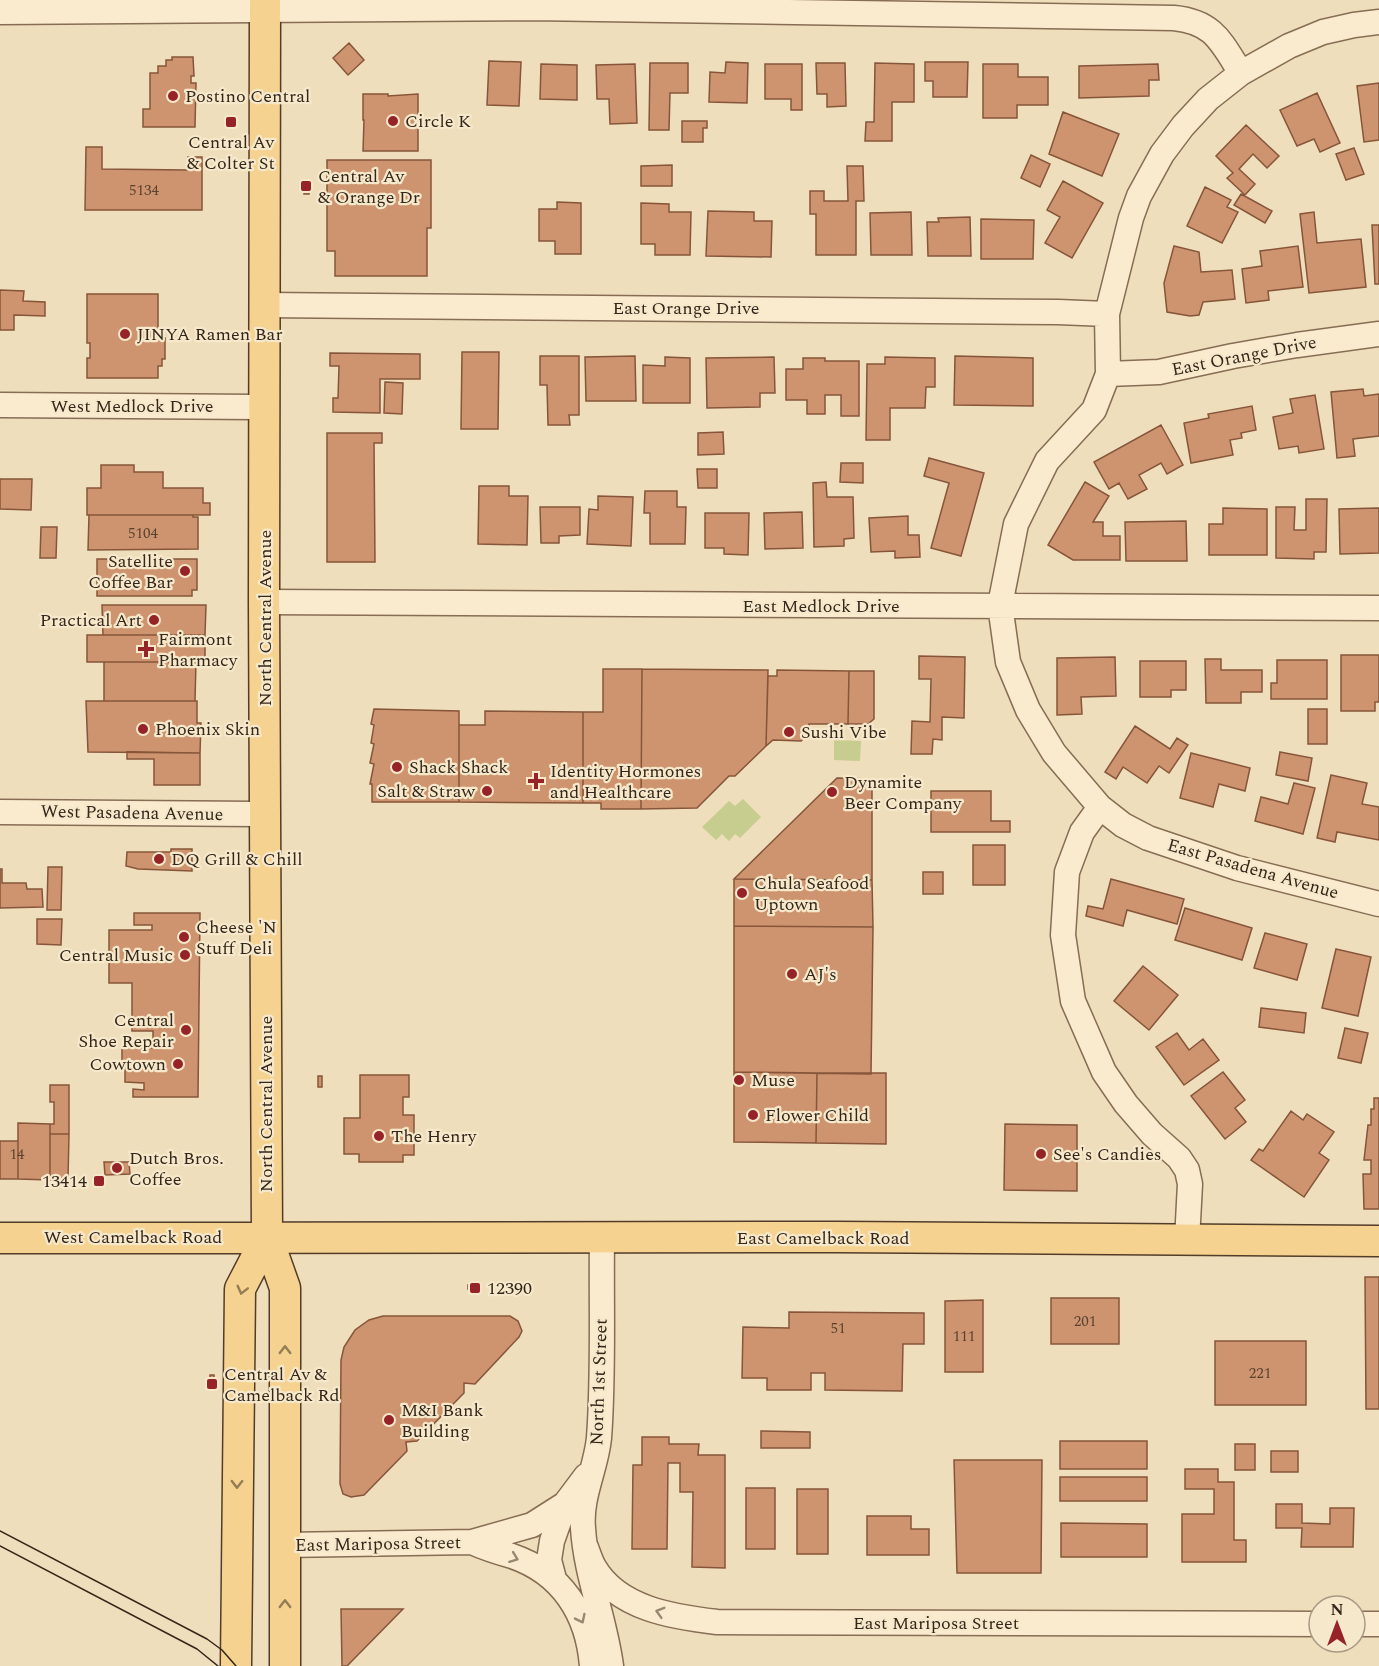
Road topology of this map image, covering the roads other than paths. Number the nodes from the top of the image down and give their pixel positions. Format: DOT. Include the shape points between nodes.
graph roads {
  1 [pos="265,5"];
  2 [pos="1091,8"];
  3 [pos="0,12"];
  4 [pos="1379,22"];
  5 [pos="1240,73"];
  6 [pos="264,305"];
  7 [pos="1107,314"];
  8 [pos="1379,334"];
  9 [pos="1108,374"];
  10 [pos="0,405"];
  11 [pos="264,407"];
  12 [pos="264,602"];
  13 [pos="1000,606"];
  14 [pos="1379,608"];
  15 [pos="1100,807"];
  16 [pos="0,812"];
  17 [pos="265,814"];
  18 [pos="1379,904"];
  19 [pos="267,1237"];
  20 [pos="0,1238"];
  21 [pos="602,1238"];
  22 [pos="1187,1240"];
  23 [pos="1379,1241"];
  24 [pos="596,1458"];
  25 [pos="565,1504"];
  26 [pos="472,1542"];
  27 [pos="284,1545"];
  28 [pos="585,1545"];
  29 [pos="554,1579"];
  30 [pos="1307,1624"];
  31 [pos="236,1666"];
  32 [pos="285,1666"];
  33 [pos="592,1666"];
  34 [pos="611,1666"];
  1 -- 2 [label="street"];
  1 -- 3 [label="street"];
  1 -- 6 [label="main road, North Central Avenue"];
  2 -- 5 [label="street" via="1191,19 1203,24 1215,34"];
  4 -- 5 [label="street" via="1323,33 1289,46"];
  5 -- 7 [label="street" via="1183,126 1153,170 1131,218"];
  6 -- 7 [label="street, East Orange Drive"];
  6 -- 11 [label="main road, North Central Avenue"];
  7 -- 9 [label="street"];
  8 -- 9 [label="street, East Orange Drive" via="1254,352 1159,372"];
  9 -- 13 [label="street, East Pasadena Avenue" via="1094,410 1047,461 1016,524"];
  10 -- 11 [label="street, West Medlock Drive"];
  11 -- 12 [label="main road, North Central Avenue"];
  12 -- 13 [label="street, East Medlock Drive"];
  12 -- 17 [label="main road, North Central Avenue"];
  13 -- 14 [label="street, East Medlock Drive"];
  13 -- 15 [label="street, East Pasadena Avenue" via="1008,662 1028,710 1054,753"];
  15 -- 18 [label="street, East Pasadena Avenue" via="1148,838 1237,868"];
  15 -- 22 [label="street" via="1082,832 1067,872 1063,934 1073,1001 1104,1072 1126,1104 1187,1170"];
  16 -- 17 [label="street, West Pasadena Avenue"];
  17 -- 19 [label="main road, North Central Avenue"];
  19 -- 20 [label="main road, West Camelback Road"];
  19 -- 21 [label="main road, East Camelback Road"];
  27 -- 19 [label="main road, North Central Avenue, one-way" via="285,1288"];
  19 -- 31 [label="main road, North Central Avenue, one-way" via="240,1289"];
  21 -- 22 [label="main road, East Camelback Road"];
  21 -- 24 [label="street, North 1st Street"];
  22 -- 23 [label="main road, East Camelback Road"];
  24 -- 25 [label="street, East Mariposa Street"];
  24 -- 28 [label="street, North 1st Street" via="583,1511"];
  25 -- 26 [label="street, East Mariposa Street" via="532,1526"];
  25 -- 29 [label="street, East Mariposa Street" via="549,1560"];
  26 -- 27 [label="street, East Mariposa Street"];
  26 -- 29 [label="street, East Mariposa Street, one-way"];
  32 -- 27 [label="main road, North Central Avenue, one-way"];
  30 -- 28 [label="street, East Mariposa Street, one-way" via="717,1622 654,1611 621,1595 595,1568"];
  28 -- 34 [label="street, North 1st Street"];
  29 -- 33 [label="street, East Mariposa Street, one-way" via="585,1629"];
}
